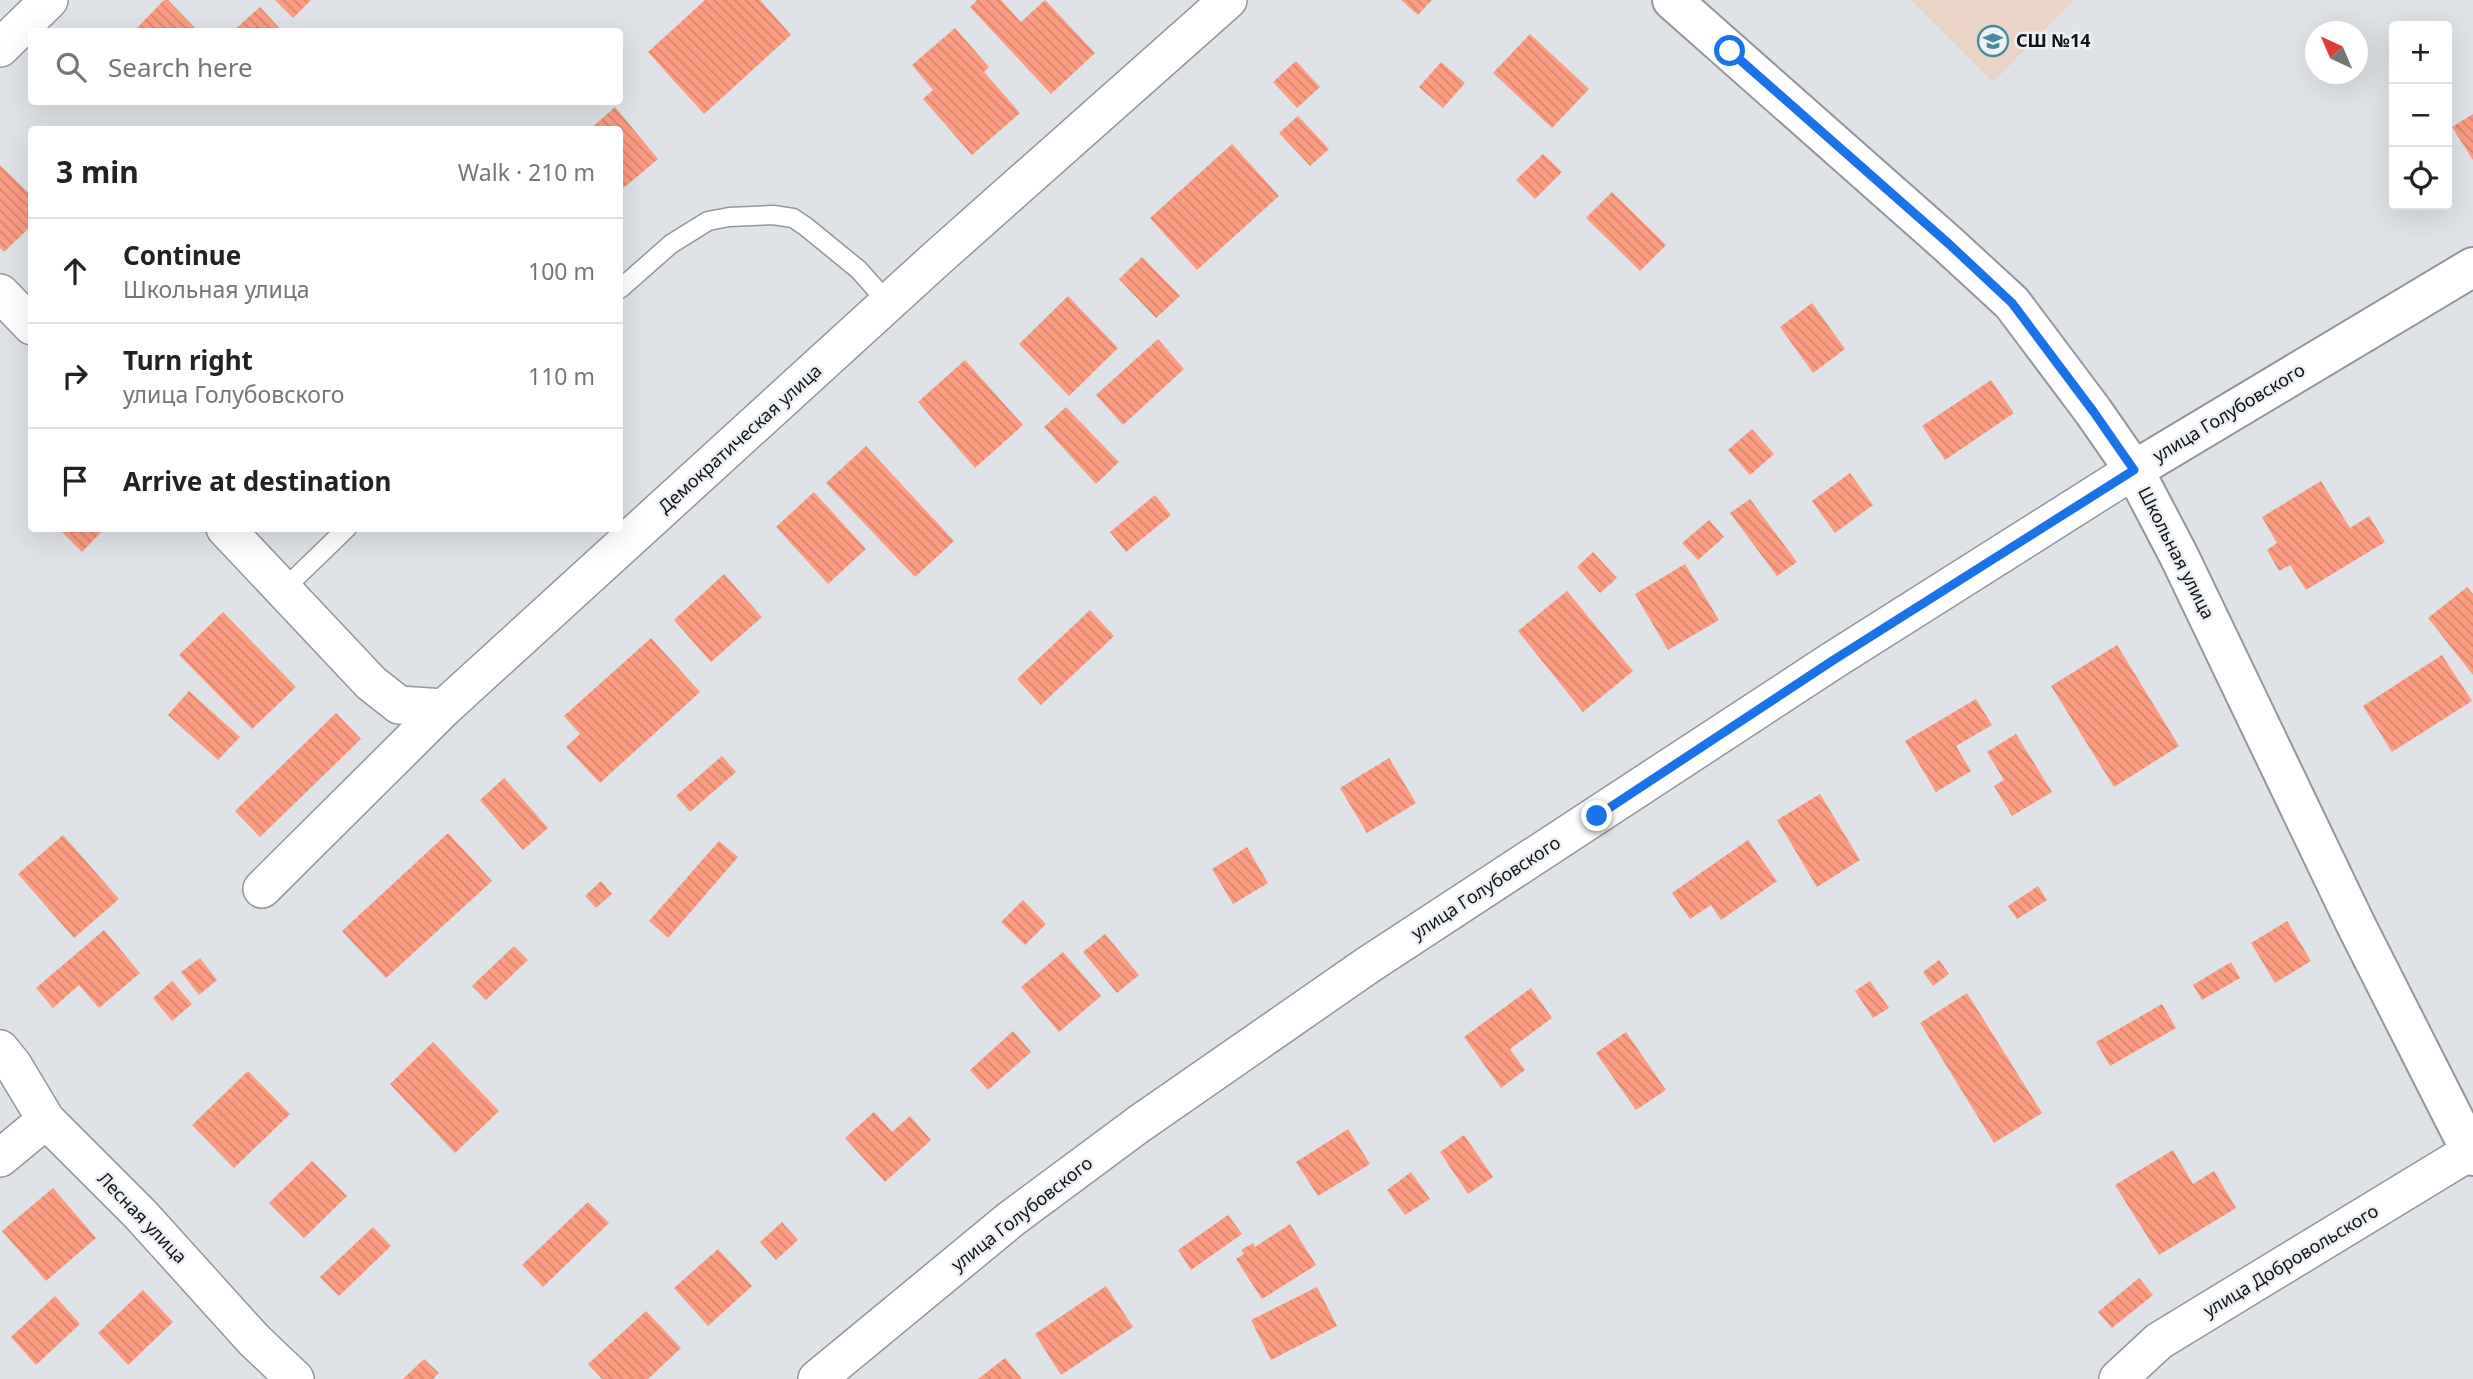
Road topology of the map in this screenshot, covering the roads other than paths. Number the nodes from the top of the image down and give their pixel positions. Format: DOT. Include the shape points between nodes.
graph roads {
  1 [pos="48,0"];
  2 [pos="1228,0"];
  3 [pos="1672,0"];
  4 [pos="0,48"];
  5 [pos="2473,267"];
  6 [pos="623,286"];
  7 [pos="0,293"];
  8 [pos="888,303"];
  9 [pos="28,322"];
  10 [pos="2134,470"];
  11 [pos="229,532"];
  12 [pos="343,532"];
  13 [pos="283,590"];
  14 [pos="444,708"];
  15 [pos="262,890"];
  16 [pos="0,1049"];
  17 [pos="46,1120"];
  18 [pos="2472,1154"];
  19 [pos="0,1158"];
  20 [pos="295,1379"];
  21 [pos="817,1379"];
  22 [pos="2118,1379"];
  1 -- 4 [label="street"];
  2 -- 8 [label="street, Демократическая улица"];
  3 -- 10 [label="street, Школьная улица" via="2012,303"];
  5 -- 10 [label="street, улица Голубовского"];
  6 -- 8 [label="lane" via="671,244 708,221 773,215 793,218 805,226 859,270"];
  7 -- 9 [label="street"];
  8 -- 14 [label="street, Демократическая улица"];
  10 -- 18 [label="street, Школьная улица"];
  10 -- 21 [label="street, улица Голубовского" via="1832,661 1357,973 1011,1219"];
  11 -- 13 [label="street"];
  12 -- 13 [label="lane"];
  13 -- 14 [label="street" via="371,683 399,705"];
  14 -- 15 [label="street, Демократическая улица"];
  16 -- 17 [label="street, Лесная улица"];
  17 -- 19 [label="street"];
  17 -- 20 [label="street, Лесная улица"];
  18 -- 22 [label="street, улица Добровольского" via="2159,1340"];
}
